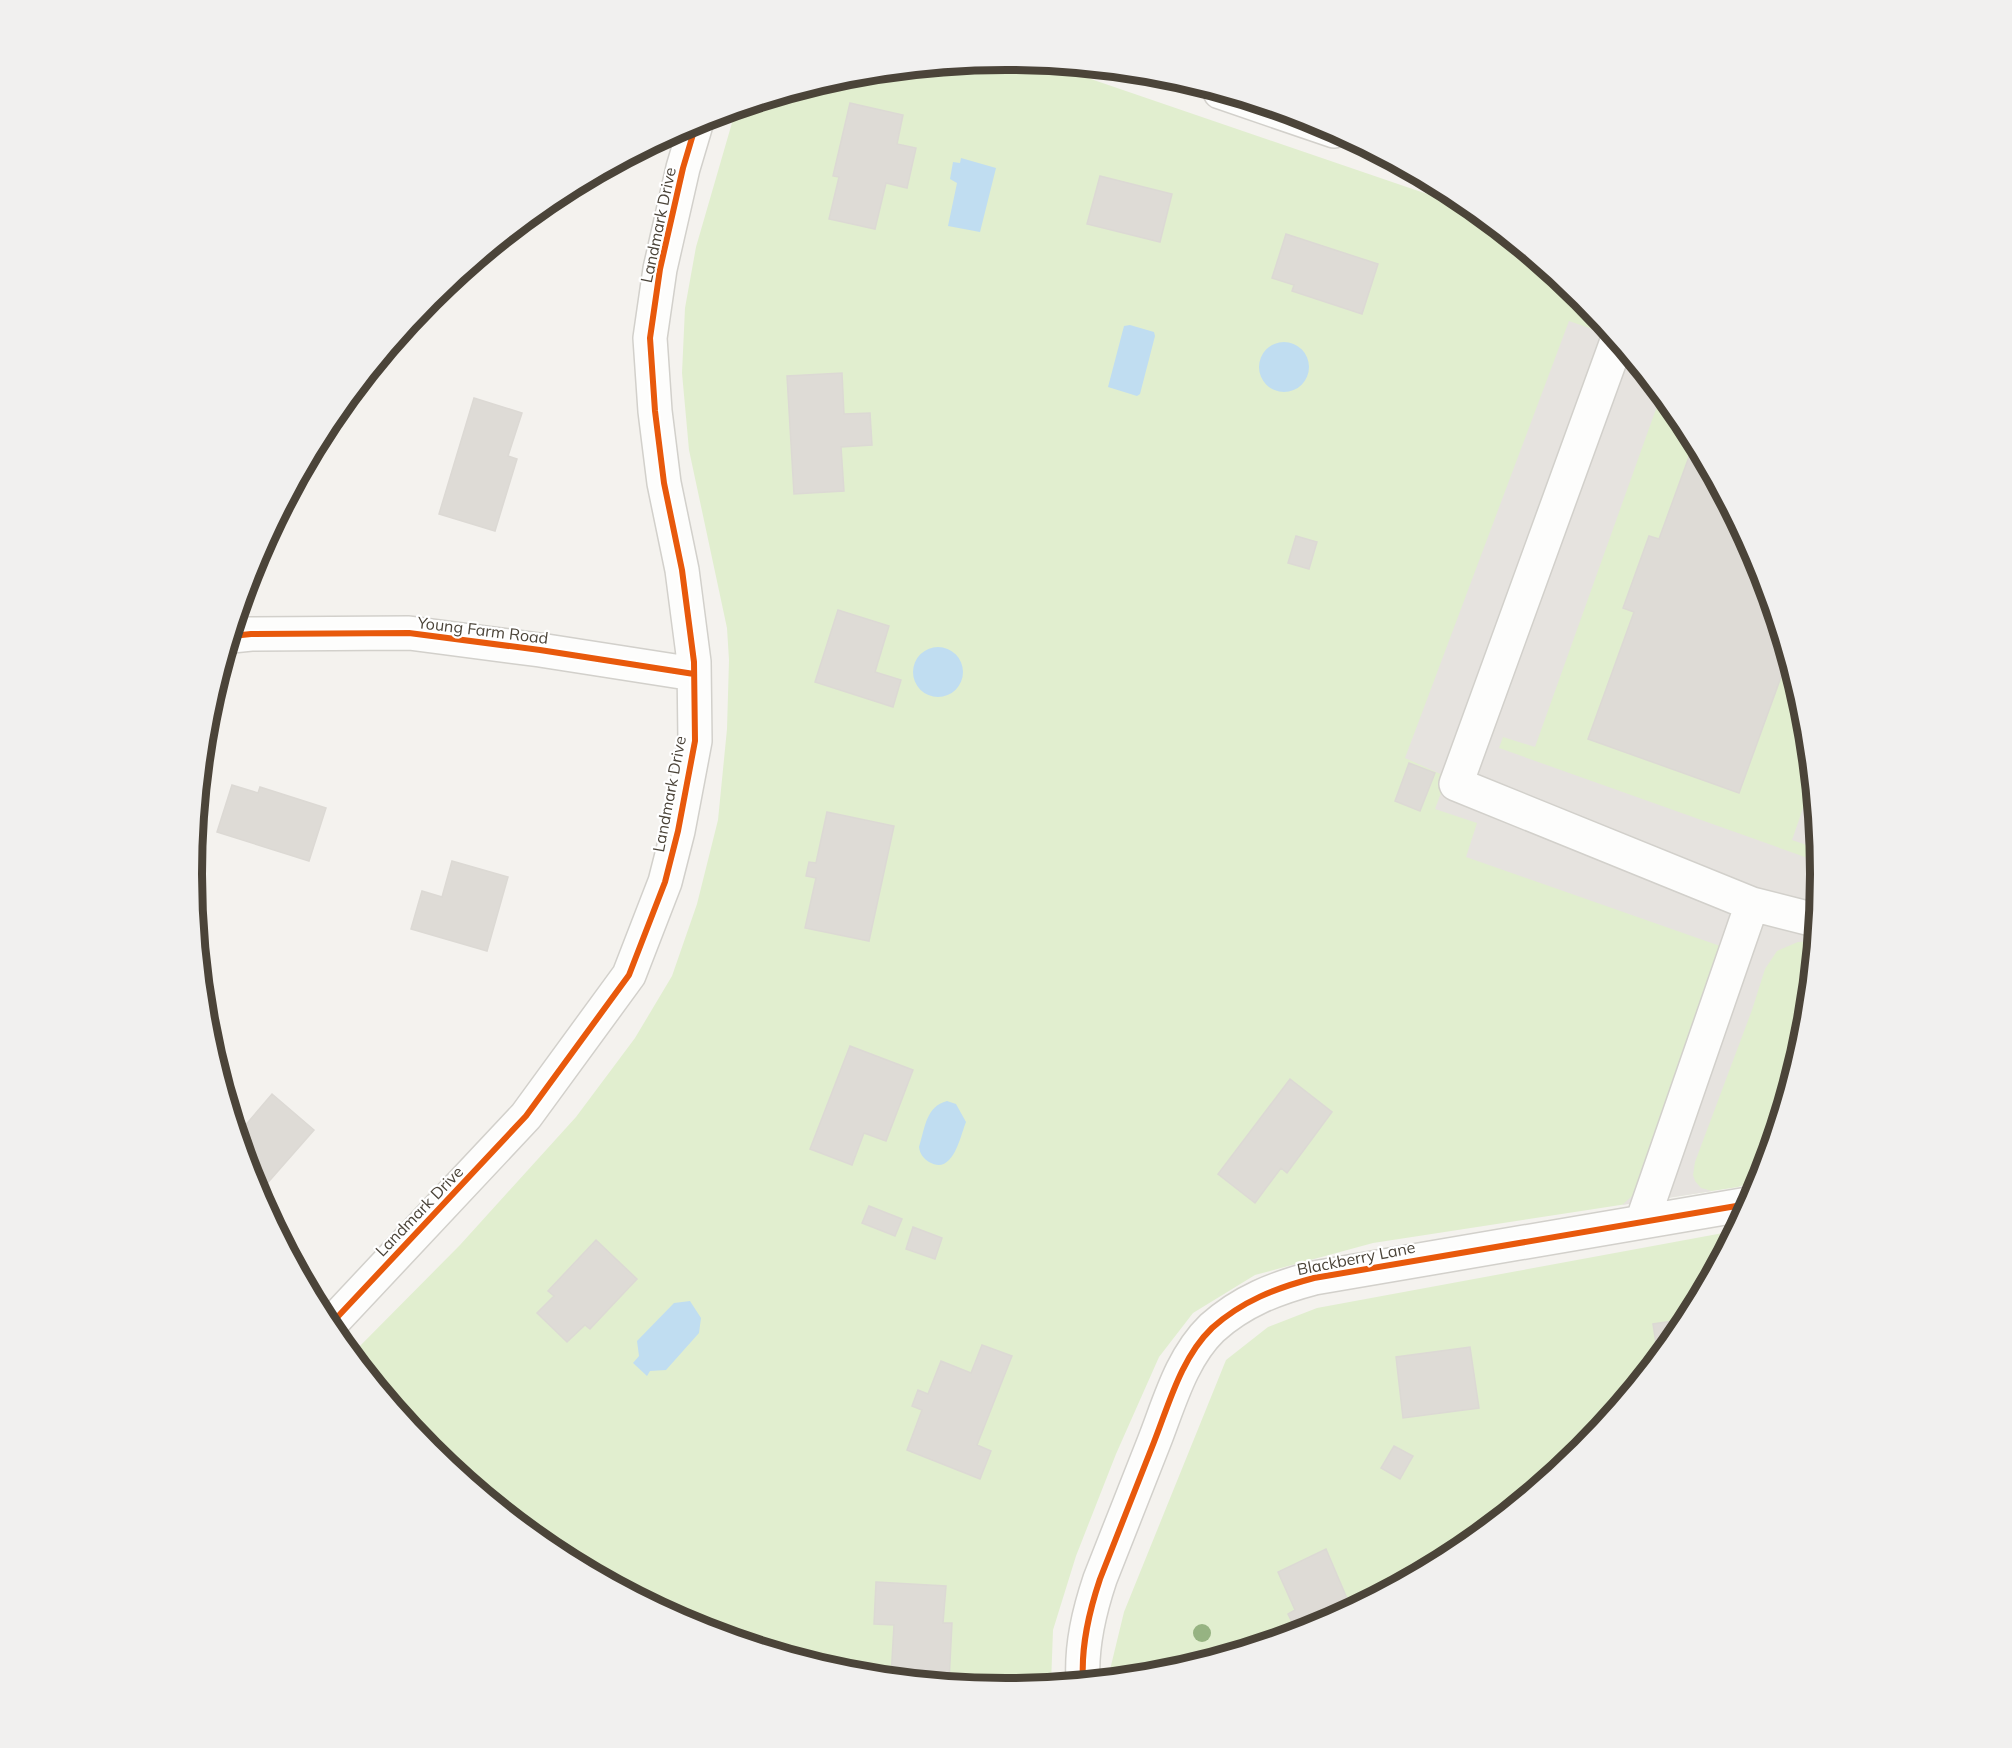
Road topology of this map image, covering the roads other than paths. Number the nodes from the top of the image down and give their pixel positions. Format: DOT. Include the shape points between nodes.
graph roads {
  1 [pos="693,135"];
  2 [pos="1614,349"];
  3 [pos="239,635"];
  4 [pos="694,674"];
  5 [pos="1752,904"];
  6 [pos="1808,918"];
  7 [pos="1737,1206"];
  8 [pos="1642,1222"];
  9 [pos="337,1318"];
  10 [pos="1083,1674"];
  1 -- 4 [label="street, Landmark Drive" via="660,269 650,338 664,483 682,570"];
  2 -- 5 [label="street" via="1456,784"];
  3 -- 4 [label="street, Young Farm Road" via="409,633"];
  4 -- 9 [label="street, Landmark Drive" via="695,741 678,831 665,882 629,975 521,1124"];
  5 -- 6 [label="street"];
  5 -- 8 [label="street"];
  7 -- 8 [label="street, Blackberry Lane"];
  8 -- 10 [label="street, Blackberry Lane" via="1314,1278 1257,1297 1227,1316 1210,1330 1176,1385 1090,1610"];
}
